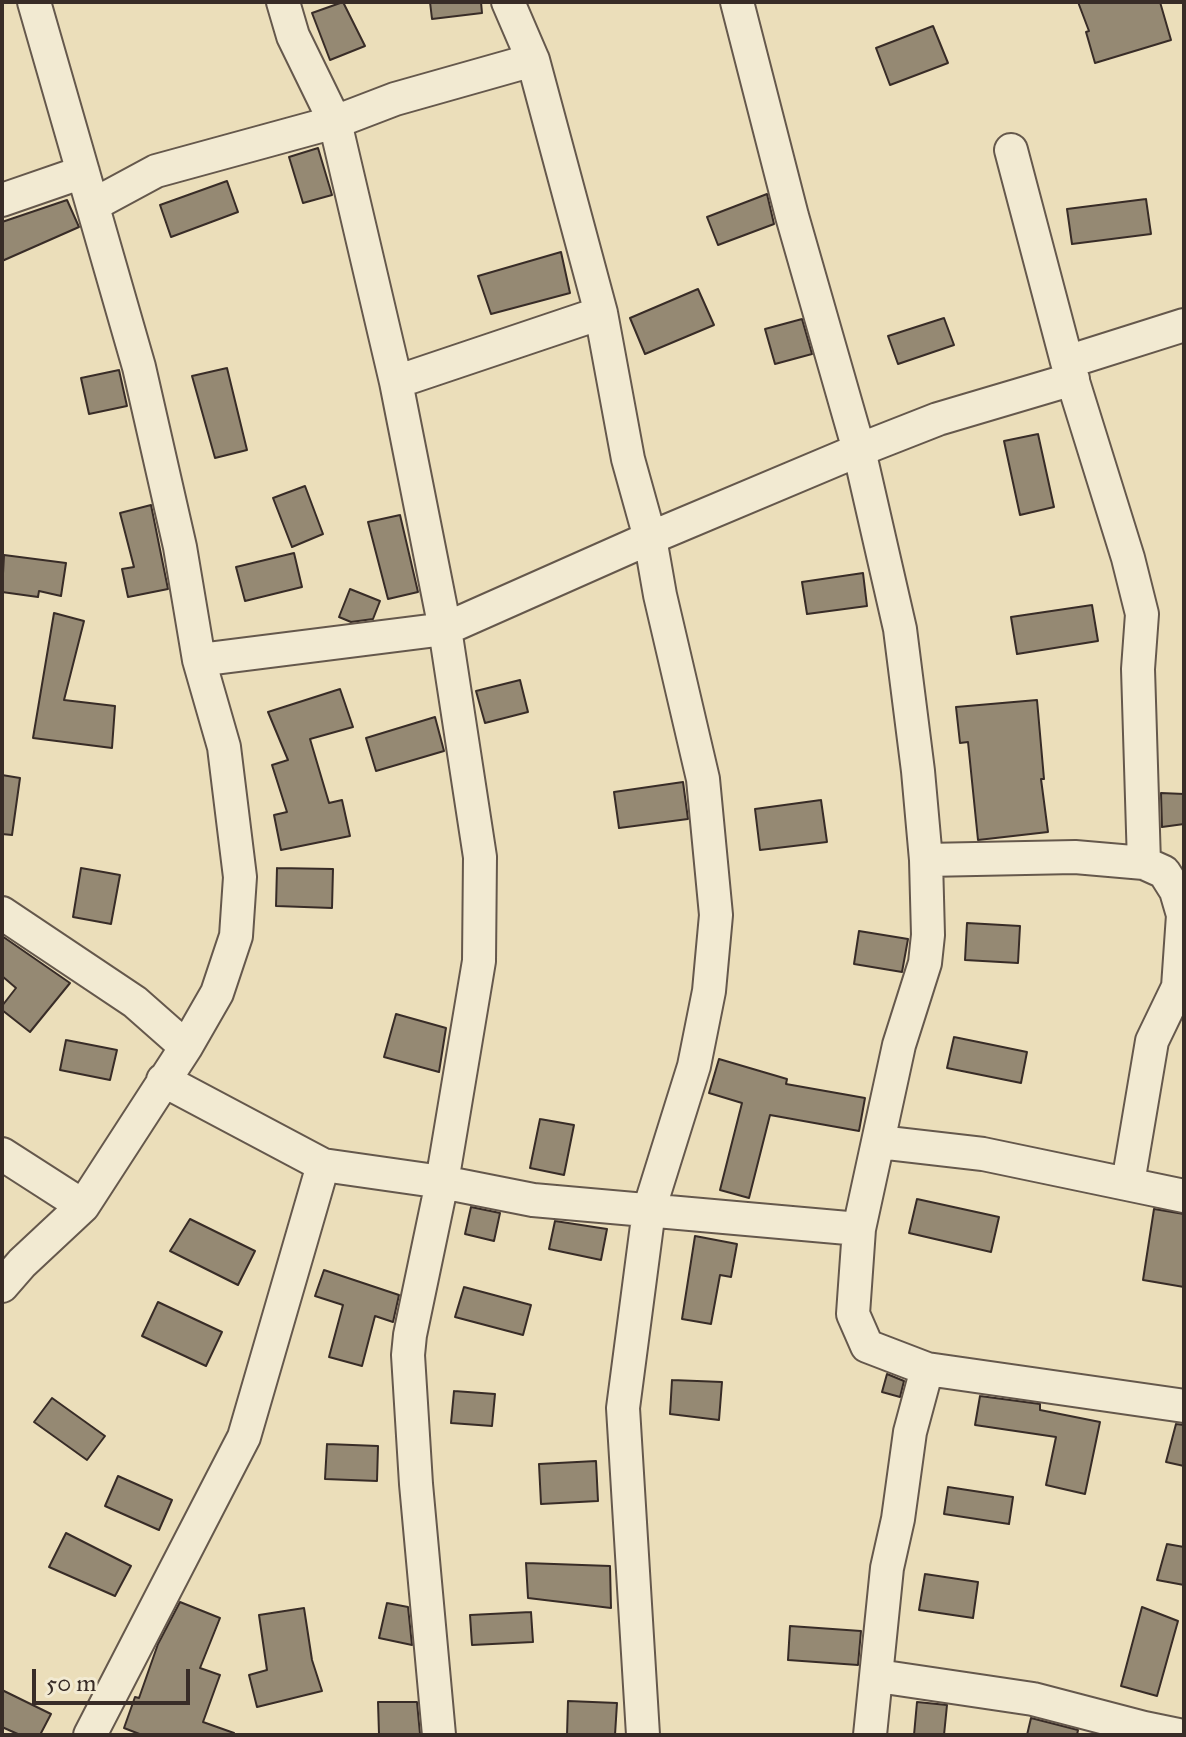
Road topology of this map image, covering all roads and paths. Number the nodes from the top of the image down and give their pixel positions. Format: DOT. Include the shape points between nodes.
graph roads {
  1 [pos="34,2"];
  2 [pos="283,2"];
  3 [pos="508,2"];
  4 [pos="737,2"];
  5 [pos="533,60"];
  6 [pos="335,122"];
  7 [pos="1011,150"];
  8 [pos="83,172"];
  9 [pos="2,200"];
  10 [pos="93,205"];
  11 [pos="601,313"];
  12 [pos="1184,325"];
  13 [pos="1070,370"];
  14 [pos="396,382"];
  15 [pos="859,450"];
  16 [pos="650,538"];
  17 [pos="445,629"];
  18 [pos="199,660"];
  19 [pos="926,860"];
  20 [pos="1144,863"];
  21 [pos="2,913"];
  22 [pos="186,1047"];
  23 [pos="163,1080"];
  24 [pos="879,1142"];
  25 [pos="2,1154"];
  26 [pos="323,1165"];
  27 [pos="442,1182"];
  28 [pos="1128,1183"];
  29 [pos="1184,1196"];
  30 [pos="83,1206"];
  31 [pos="649,1210"];
  32 [pos="859,1229"];
  33 [pos="2,1286"];
  34 [pos="927,1369"];
  35 [pos="1184,1406"];
  36 [pos="878,1676"];
  37 [pos="1140,1732"];
  38 [pos="90,1735"];
  39 [pos="439,1735"];
  40 [pos="643,1735"];
  41 [pos="870,1735"];
  42 [pos="1178,1735"];
  1 -- 8 [label="street"];
  2 -- 6 [label="street" via="293,36"];
  3 -- 5 [label="street"];
  4 -- 15 [label="street"];
  5 -- 6 [label="street" via="395,99"];
  5 -- 11 [label="street"];
  6 -- 10 [label="street" via="156,171"];
  6 -- 14 [label="street"];
  7 -- 13 [label="street"];
  8 -- 9 [label="street"];
  8 -- 10 [label="street"];
  10 -- 18 [label="street" via="139,367 180,547"];
  11 -- 14 [label="street"];
  11 -- 16 [label="street" via="628,459"];
  12 -- 13 [label="street"];
  13 -- 15 [label="street"];
  13 -- 20 [label="street" via="1142,614 1138,669"];
  14 -- 17 [label="street"];
  15 -- 16 [label="street"];
  15 -- 19 [label="street" via="900,629"];
  16 -- 17 [label="street"];
  16 -- 31 [label="street" via="703,779 716,915 709,991 694,1066"];
  17 -- 18 [label="street"];
  17 -- 27 [label="street" via="480,857 479,961"];
  18 -- 22 [label="street" via="224,747 240,877 236,936 217,993"];
  19 -- 20 [label="street" via="1075,857"];
  19 -- 24 [label="street" via="925,963 899,1045"];
  20 -- 28 [label="street" via="1164,872 1183,915 1178,987 1152,1041"];
  21 -- 22 [label="street" via="135,1002"];
  22 -- 23 [label="street"];
  23 -- 26 [label="street"];
  23 -- 30 [label="street"];
  24 -- 28 [label="street" via="983,1154"];
  24 -- 32 [label="street"];
  25 -- 30 [label="street"];
  26 -- 27 [label="street"];
  26 -- 38 [label="street" via="244,1437"];
  27 -- 31 [label="street" via="533,1200"];
  27 -- 39 [label="street" via="408,1355"];
  28 -- 29 [label="street"];
  30 -- 33 [label="street"];
  31 -- 32 [label="street"];
  31 -- 40 [label="street" via="623,1408"];
  32 -- 34 [label="street" via="853,1314 860,1333 867,1346"];
  34 -- 35 [label="street"];
  34 -- 36 [label="street" via="910,1432 887,1568"];
  36 -- 37 [label="street" via="1033,1699"];
  36 -- 41 [label="street"];
  37 -- 42 [label="street"];
}
